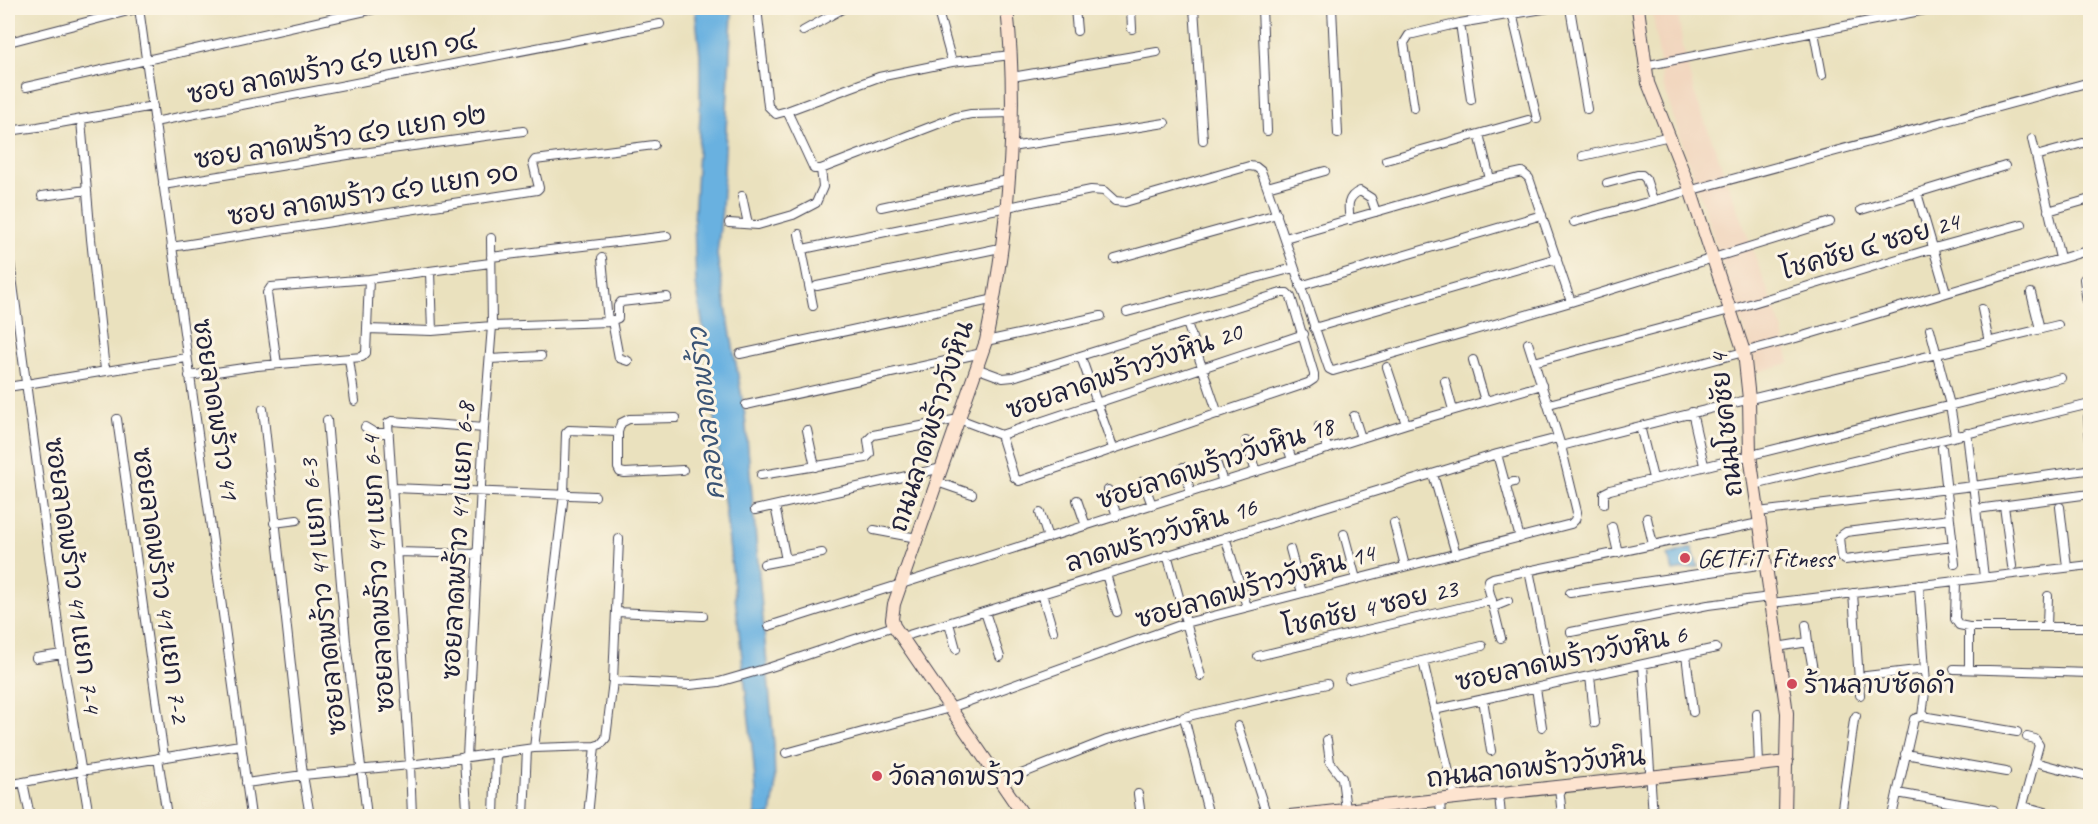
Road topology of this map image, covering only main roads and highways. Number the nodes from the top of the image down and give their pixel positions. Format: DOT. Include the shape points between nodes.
graph roads {
  1 [pos="1007,8"];
  2 [pos="1638,8"];
  3 [pos="1787,762"];
  4 [pos="1371,812"];
  5 [pos="1310,815"];
  6 [pos="1024,816"];
  7 [pos="1290,816"];
  8 [pos="1785,816"];
  1 -- 6 [label="main road, ถนนลาดพร้าววังหิน" via="1013,113 994,299 984,347 892,611 894,626"];
  2 -- 3 [label="main road, ถนนโชคชัย 4" via="1644,66 1653,98 1690,189 1744,352 1750,455 1787,713"];
  3 -- 4 [label="main road, ถนนลาดพร้าววังหิน" via="1455,798"];
  3 -- 8 [label="main road, ถนนโชคชัย 4"];
  4 -- 5 [label="main road, ถนนลาดพร้าววังหิน" via="1346,810"];
  5 -- 7 [label="main road, ถนนลาดพร้าววังหิน"];
}
